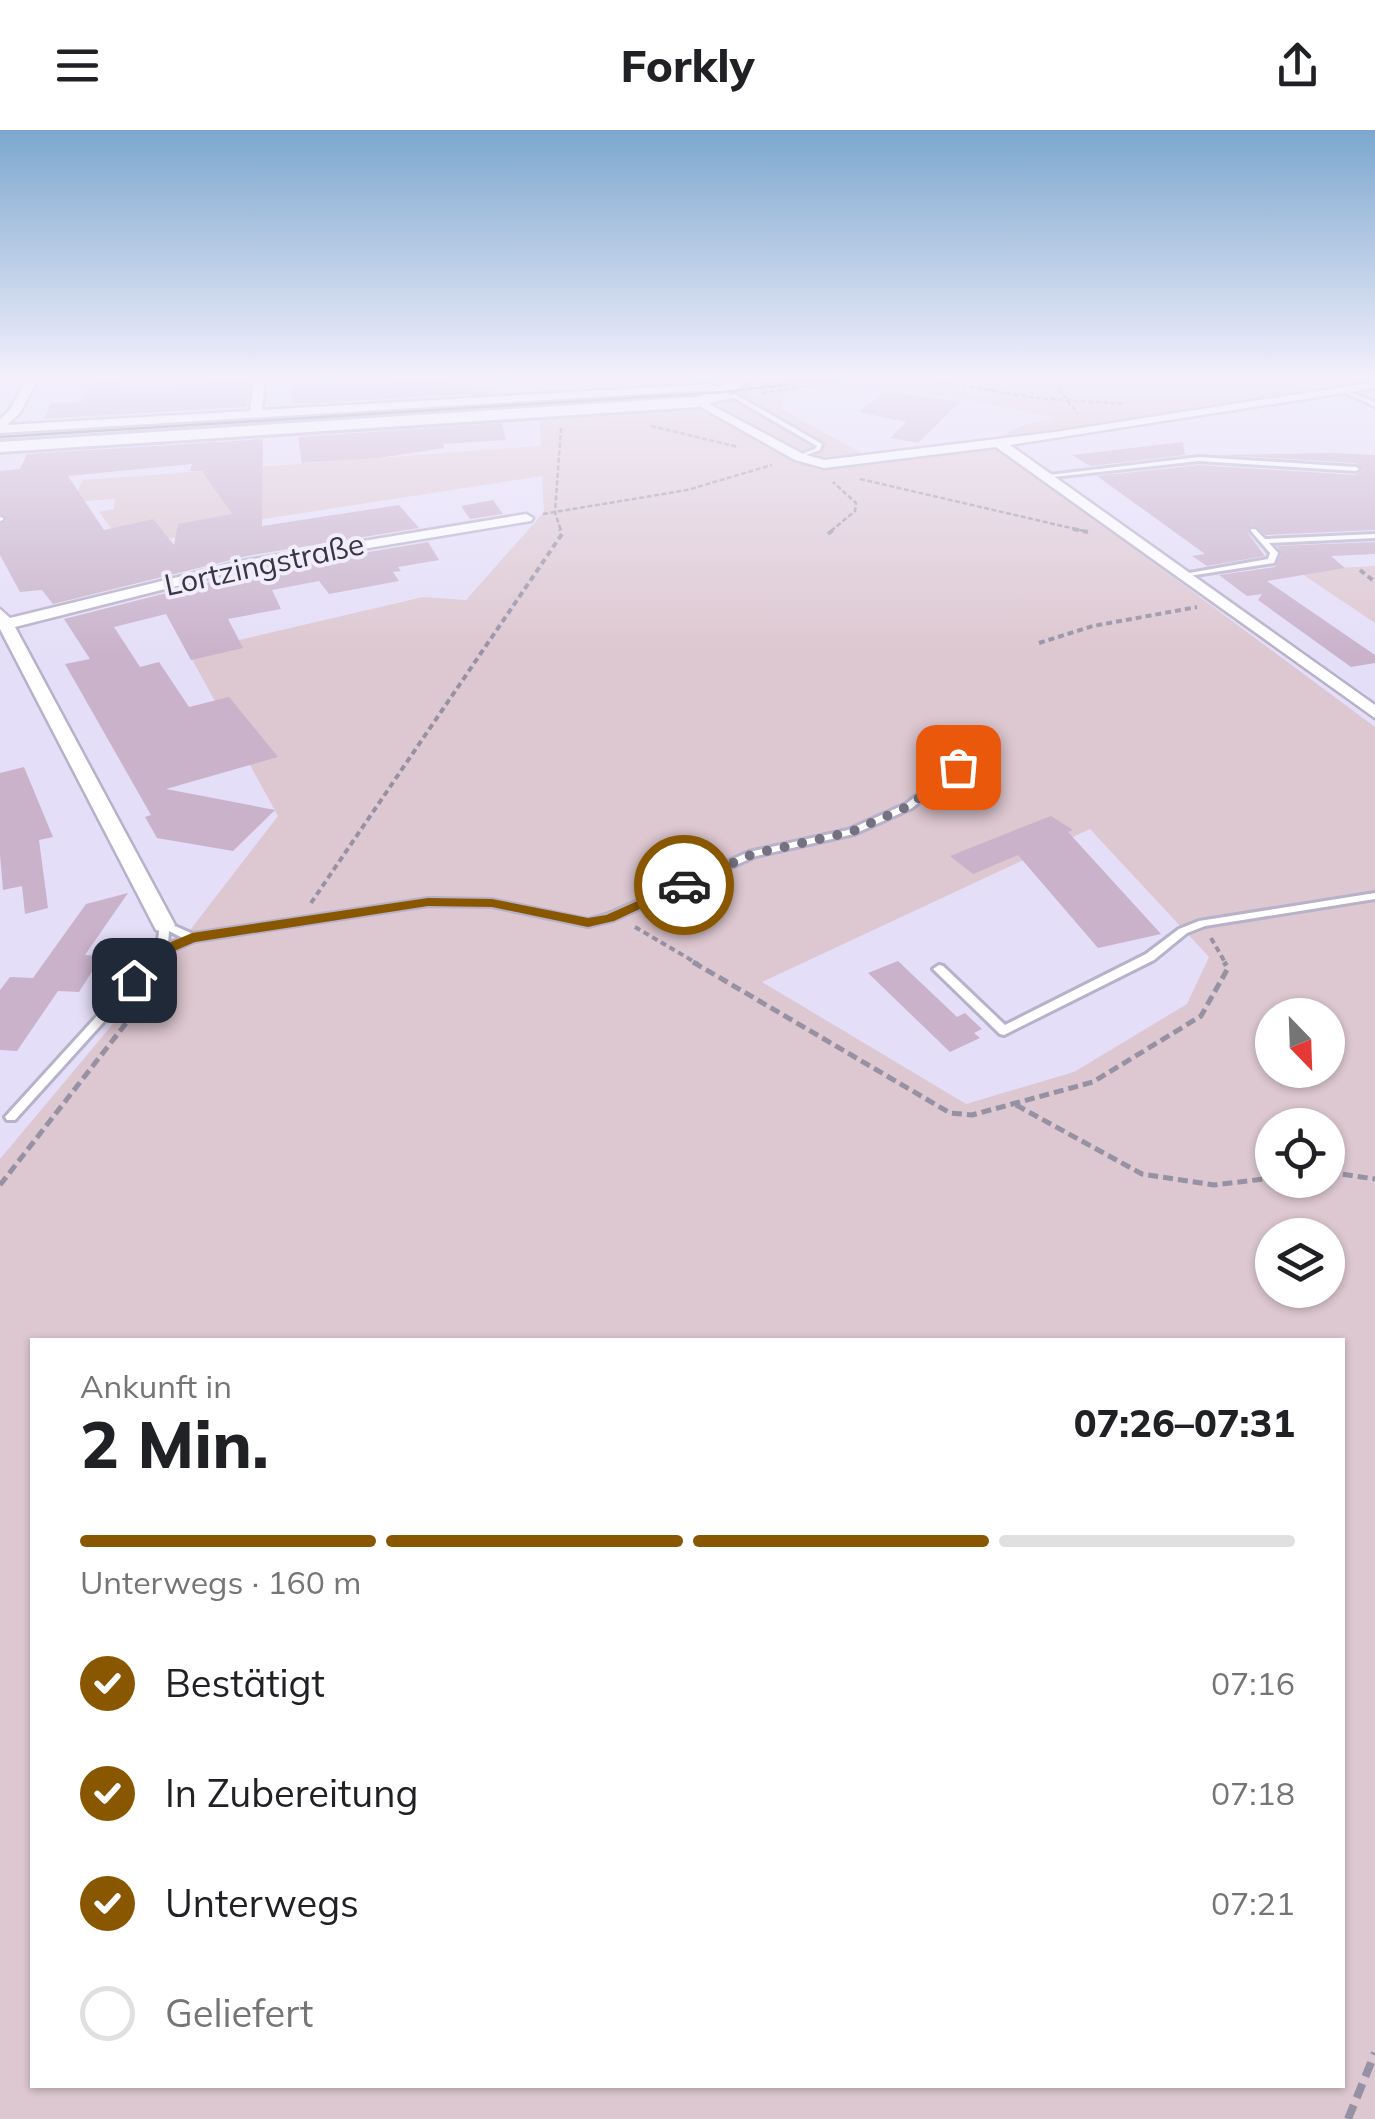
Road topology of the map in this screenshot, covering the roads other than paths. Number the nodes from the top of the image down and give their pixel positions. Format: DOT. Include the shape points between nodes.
graph roads {
  1 [pos="1036,470"];
  2 [pos="1090,470"];
  3 [pos="1125,470"];
  4 [pos="1132,475"];
  5 [pos="1044,476"];
  6 [pos="526,518"];
  7 [pos="1253,530"];
  8 [pos="1375,536"];
  9 [pos="1264,540"];
  10 [pos="1182,575"];
  11 [pos="3,619"];
  12 [pos="1375,713"];
  13 [pos="958,767"];
  14 [pos="1375,896"];
  15 [pos="164,925"];
  16 [pos="192,938"];
  17 [pos="162,951"];
  18 [pos="939,969"];
  19 [pos="11,1118"];
  1 -- 5 [label="street"];
  2 -- 5 [label="lane"];
  3 -- 4 [label="lane"];
  5 -- 10 [label="street"];
  6 -- 11 [label="street, Lortzingstraße" via="248,564"];
  7 -- 9 [label="lane"];
  8 -- 9 [label="lane"];
  9 -- 10 [label="lane" via="1274,553 1271,561"];
  10 -- 12 [label="street"];
  11 -- 15 [label="street"];
  13 -- 16 [label="lane" via="909,806 851,832 753,854 588,923 492,903 428,902"];
  14 -- 18 [label="lane" via="1202,923 1004,1031"];
  15 -- 16 [label="lane"];
  15 -- 17 [label="lane"];
  16 -- 17 [label="lane"];
  17 -- 19 [label="lane"];
}
